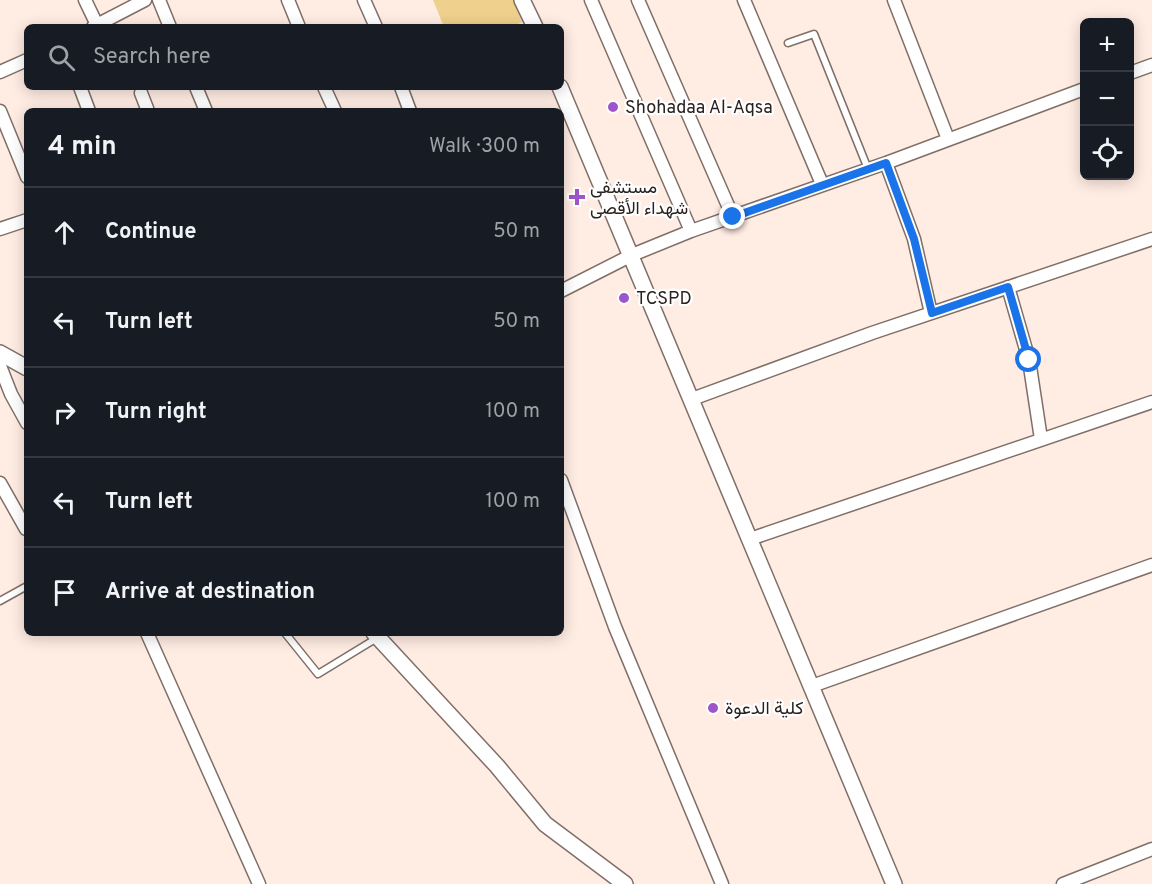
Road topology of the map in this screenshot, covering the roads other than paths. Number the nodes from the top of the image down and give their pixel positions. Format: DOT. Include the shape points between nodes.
graph roads {
  1 [pos="85,0"];
  2 [pos="145,0"];
  3 [pos="159,0"];
  4 [pos="288,0"];
  5 [pos="364,0"];
  6 [pos="522,0"];
  7 [pos="591,0"];
  8 [pos="638,0"];
  9 [pos="744,0"];
  10 [pos="894,0"];
  11 [pos="94,24"];
  12 [pos="99,24"];
  13 [pos="169,24"];
  14 [pos="298,24"];
  15 [pos="375,24"];
  16 [pos="534,24"];
  17 [pos="788,43"];
  18 [pos="24,61"];
  19 [pos="1152,65"];
  20 [pos="0,72"];
  21 [pos="1133,72"];
  22 [pos="81,90"];
  23 [pos="197,90"];
  24 [pos="325,90"];
  25 [pos="402,90"];
  26 [pos="561,90"];
  27 [pos="1080,90"];
  28 [pos="141,93"];
  29 [pos="88,108"];
  30 [pos="147,108"];
  31 [pos="205,108"];
  32 [pos="334,108"];
  33 [pos="409,108"];
  34 [pos="0,111"];
  35 [pos="948,139"];
  36 [pos="886,163"];
  37 [pos="868,169"];
  38 [pos="24,170"];
  39 [pos="822,184"];
  40 [pos="733,217"];
  41 [pos="24,221"];
  42 [pos="0,229"];
  43 [pos="691,231"];
  44 [pos="1152,239"];
  45 [pos="632,255"];
  46 [pos="1008,287"];
  47 [pos="564,289"];
  48 [pos="932,313"];
  49 [pos="0,353"];
  50 [pos="0,366"];
  51 [pos="24,366"];
  52 [pos="692,399"];
  53 [pos="1152,402"];
  54 [pos="24,418"];
  55 [pos="1041,439"];
  56 [pos="0,483"];
  57 [pos="564,488"];
  58 [pos="24,525"];
  59 [pos="750,539"];
  60 [pos="1152,565"];
  61 [pos="24,588"];
  62 [pos="0,600"];
  63 [pos="148,636"];
  64 [pos="287,636"];
  65 [pos="375,636"];
  66 [pos="377,636"];
  67 [pos="812,686"];
  68 [pos="1152,849"];
  69 [pos="259,884"];
  70 [pos="625,884"];
  71 [pos="722,884"];
  72 [pos="894,884"];
  73 [pos="1063,884"];
  1 -- 11 [label="street"];
  2 -- 12 [label="street"];
  3 -- 13 [label="street"];
  4 -- 14 [label="street"];
  5 -- 15 [label="street"];
  6 -- 16 [label="street"];
  7 -- 43 [label="street"];
  8 -- 40 [label="street"];
  9 -- 39 [label="street"];
  10 -- 35 [label="street"];
  17 -- 37 [label="lane" via="814,34"];
  18 -- 20 [label="street"];
  19 -- 21 [label="street"];
  22 -- 29 [label="street"];
  23 -- 31 [label="street"];
  24 -- 32 [label="street"];
  25 -- 33 [label="street"];
  26 -- 45 [label="street"];
  27 -- 35 [label="street"];
  28 -- 30 [label="street"];
  34 -- 38 [label="street"];
  35 -- 36 [label="street"];
  36 -- 37 [label="street"];
  36 -- 48 [label="street" via="914,239"];
  37 -- 39 [label="street"];
  39 -- 40 [label="street"];
  40 -- 43 [label="street"];
  41 -- 42 [label="street"];
  43 -- 45 [label="street"];
  44 -- 46 [label="street"];
  45 -- 47 [label="street"];
  45 -- 52 [label="street"];
  46 -- 48 [label="street"];
  46 -- 55 [label="street" via="1029,360"];
  48 -- 52 [label="street"];
  49 -- 51 [label="street"];
  50 -- 54 [label="street"];
  52 -- 59 [label="street"];
  53 -- 55 [label="street"];
  55 -- 59 [label="street"];
  56 -- 58 [label="street"];
  57 -- 71 [label="street" via="615,627"];
  59 -- 67 [label="street"];
  60 -- 67 [label="street"];
  61 -- 62 [label="lane"];
  63 -- 69 [label="street"];
  64 -- 65 [label="lane" via="318,674"];
  66 -- 70 [label="street" via="545,824"];
  67 -- 72 [label="street"];
  68 -- 73 [label="street"];
}
